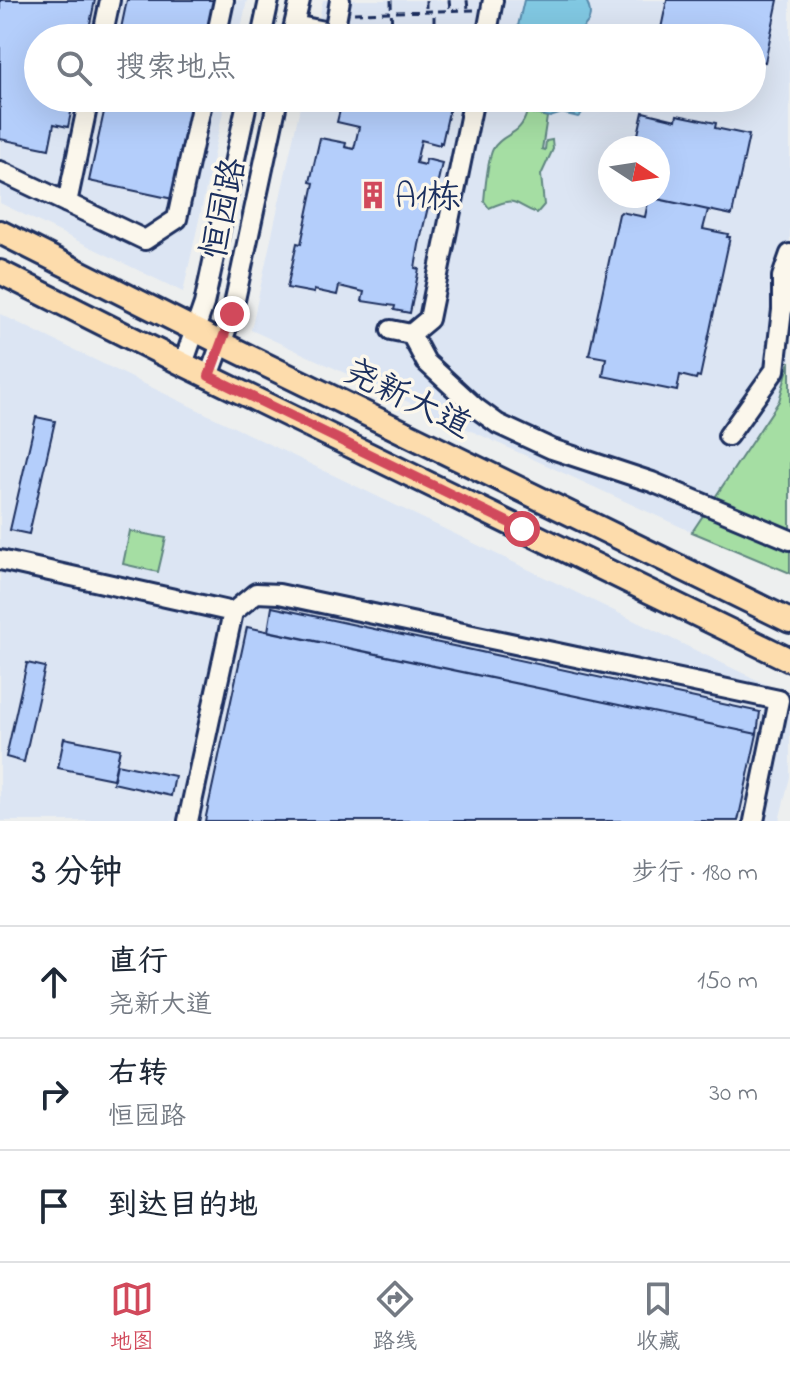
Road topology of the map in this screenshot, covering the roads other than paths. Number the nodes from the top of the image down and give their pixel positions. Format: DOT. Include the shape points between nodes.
graph roads {
  1 [pos="110,0"];
  2 [pos="224,0"];
  3 [pos="269,0"];
  4 [pos="300,0"];
  5 [pos="105,24"];
  6 [pos="219,24"];
  7 [pos="264,24"];
  8 [pos="295,24"];
  9 [pos="86,112"];
  10 [pos="200,112"];
  11 [pos="245,112"];
  12 [pos="275,112"];
  13 [pos="471,112"];
  14 [pos="0,171"];
  15 [pos="67,203"];
  16 [pos="0,232"];
  17 [pos="790,254"];
  18 [pos="0,272"];
  19 [pos="195,330"];
  20 [pos="391,330"];
  21 [pos="411,334"];
  22 [pos="221,343"];
  23 [pos="183,364"];
  24 [pos="209,376"];
  25 [pos="728,436"];
  26 [pos="790,540"];
  27 [pos="0,560"];
  28 [pos="233,612"];
  29 [pos="790,621"];
  30 [pos="790,660"];
  31 [pos="188,821"];
  32 [pos="754,821"];
  1 -- 5 [label="street"];
  2 -- 6 [label="street"];
  3 -- 7 [label="street"];
  4 -- 8 [label="street"];
  9 -- 15 [label="street"];
  10 -- 15 [label="street" via="177,219 145,240"];
  11 -- 19 [label="street, 恒园路"];
  12 -- 22 [label="street, 恒园路" via="232,314"];
  13 -- 21 [label="street" via="429,319"];
  14 -- 15 [label="street"];
  16 -- 19 [label="main road, 尧新大道"];
  17 -- 25 [label="street" via="782,277 775,370"];
  18 -- 23 [label="main road, 尧新大道"];
  19 -- 22 [label="main road, 尧新大道"];
  19 -- 23 [label="street, 恒园路"];
  20 -- 21 [label="street"];
  21 -- 26 [label="street" via="426,362 498,424"];
  22 -- 24 [label="street, 恒园路"];
  22 -- 29 [label="main road, 尧新大道"];
  23 -- 24 [label="main road, 尧新大道"];
  24 -- 30 [label="main road, 尧新大道"];
  27 -- 28 [label="street"];
  28 -- 31 [label="street"];
  28 -- 32 [label="street" via="256,593 279,594 779,700"];
}
